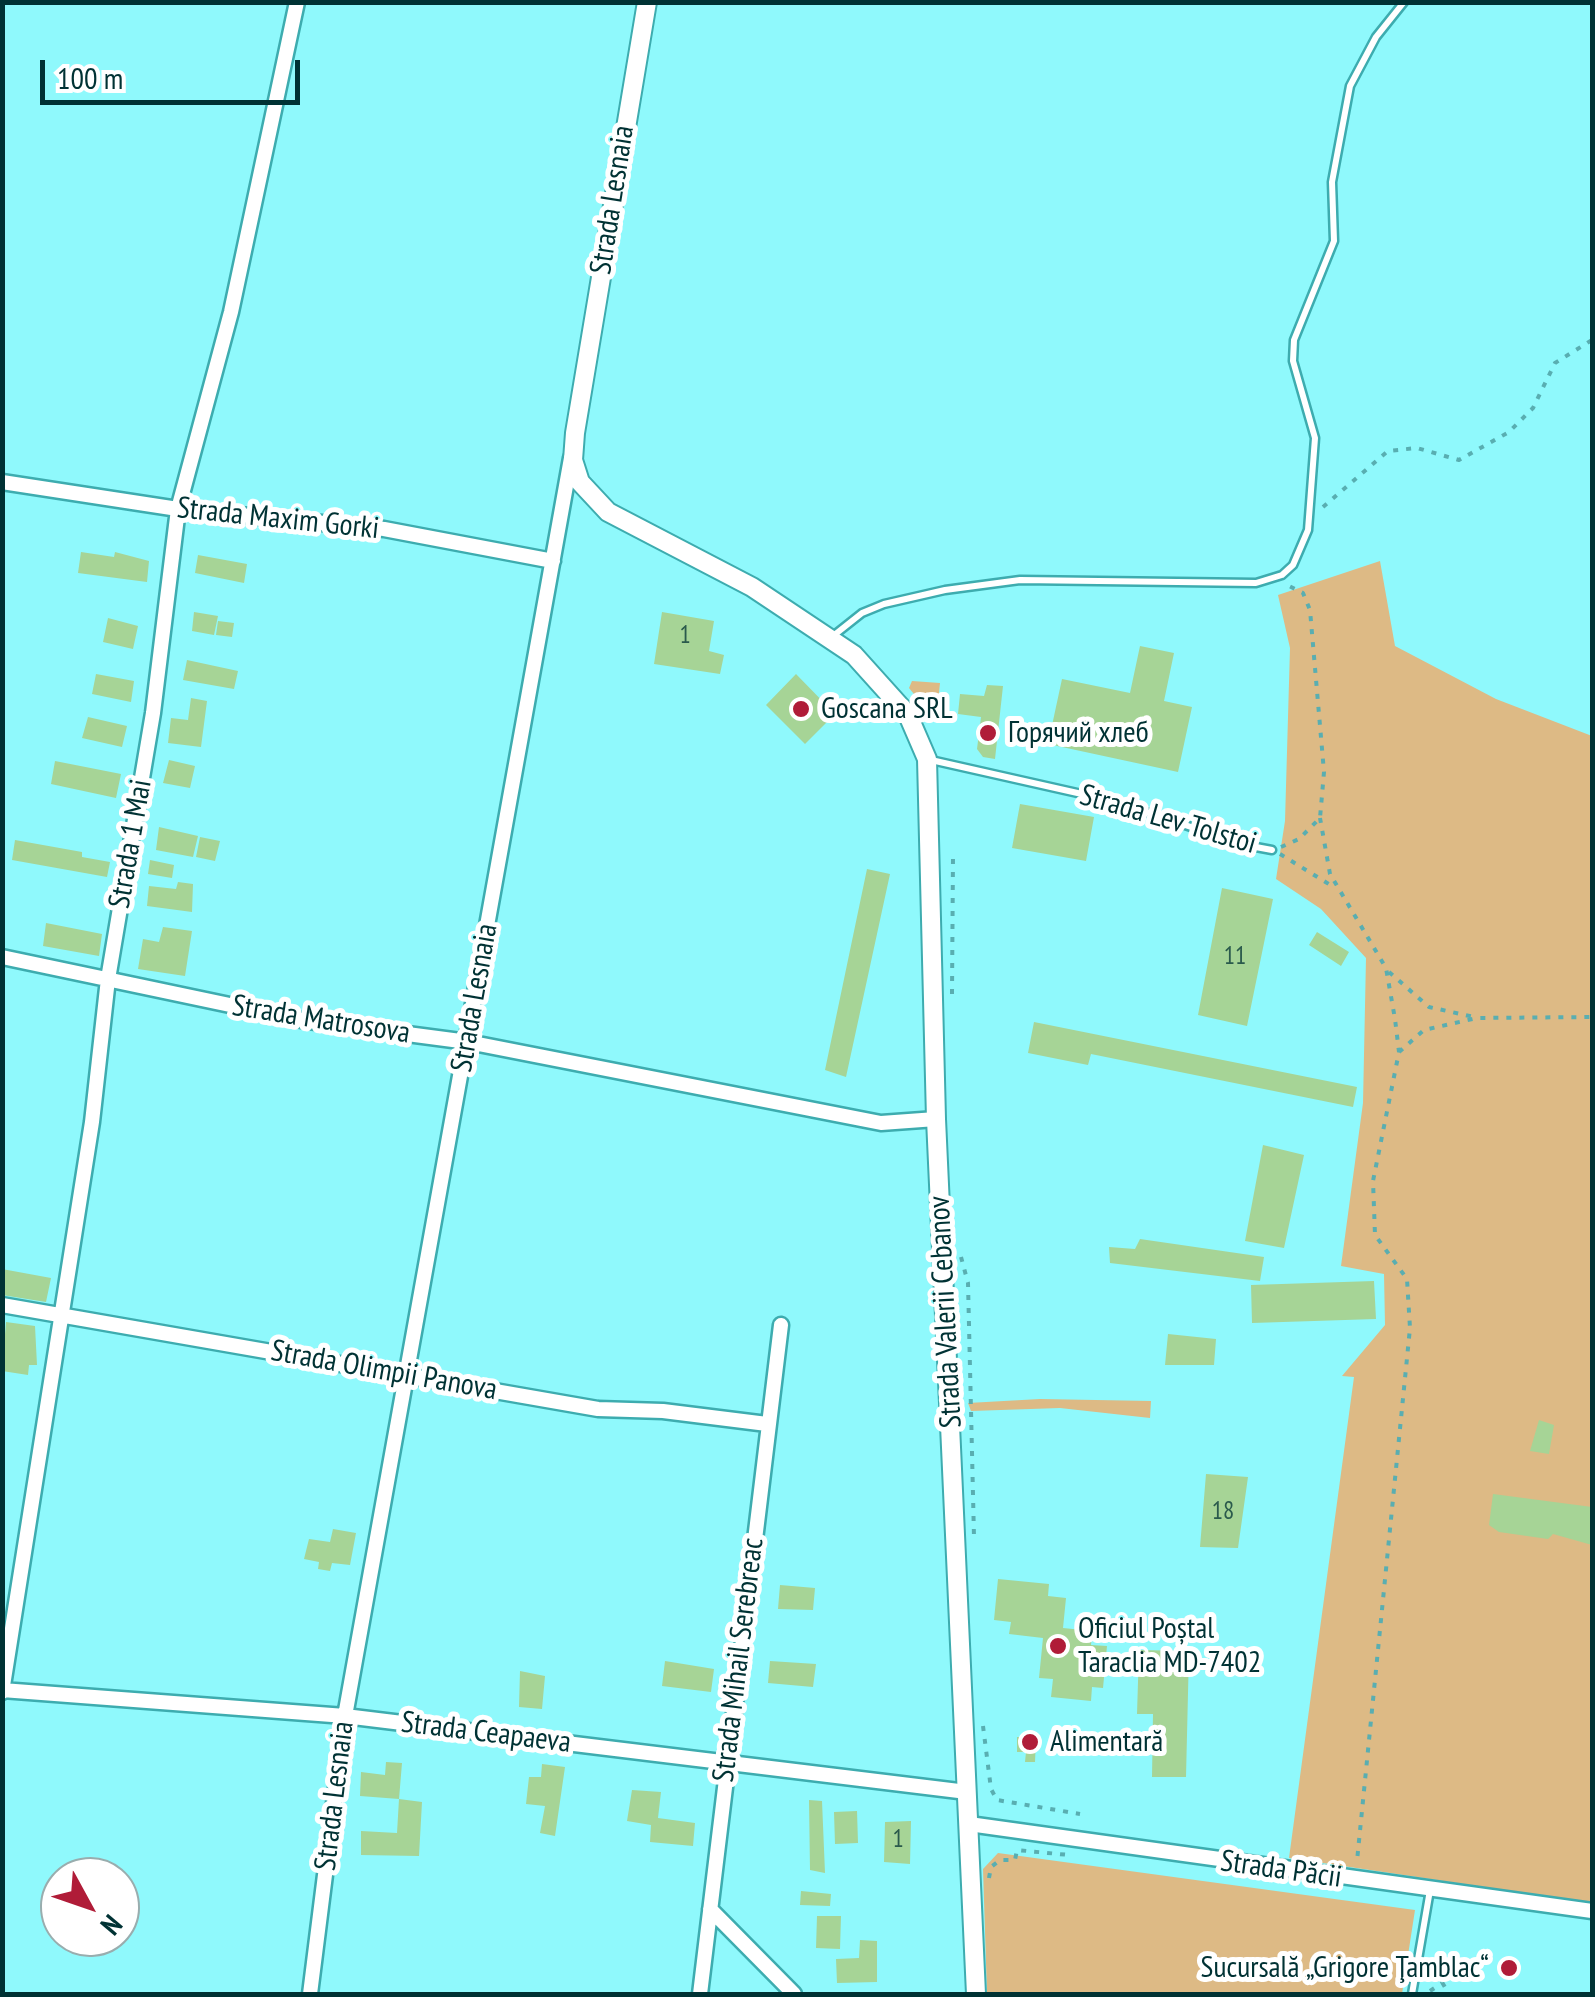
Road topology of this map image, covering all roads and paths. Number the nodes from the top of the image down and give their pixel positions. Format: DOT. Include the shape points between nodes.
graph roads {
  1 [pos="296,2"];
  2 [pos="648,2"];
  3 [pos="1404,2"];
  4 [pos="1592,340"];
  5 [pos="575,433"];
  6 [pos="2,482"];
  7 [pos="178,509"];
  8 [pos="1309,521"];
  9 [pos="553,561"];
  10 [pos="1272,580"];
  11 [pos="832,638"];
  12 [pos="927,759"];
  13 [pos="1320,818"];
  14 [pos="1272,850"];
  15 [pos="953,857"];
  16 [pos="1335,888"];
  17 [pos="2,958"];
  18 [pos="1386,968"];
  19 [pos="108,980"];
  20 [pos="952,1008"];
  21 [pos="1592,1017"];
  22 [pos="1477,1018"];
  23 [pos="468,1042"];
  24 [pos="1399,1052"];
  25 [pos="936,1120"];
  26 [pos="956,1244"];
  27 [pos="2,1305"];
  28 [pos="64,1315"];
  29 [pos="781,1325"];
  30 [pos="405,1373"];
  31 [pos="767,1424"];
  32 [pos="975,1550"];
  33 [pos="3,1691"];
  34 [pos="345,1716"];
  35 [pos="982,1724"];
  36 [pos="728,1761"];
  37 [pos="967,1792"];
  38 [pos="1080,1814"];
  39 [pos="969,1824"];
  40 [pos="1075,1856"];
  41 [pos="1356,1881"];
  42 [pos="988,1888"];
  43 [pos="1430,1889"];
  44 [pos="710,1909"];
  45 [pos="1592,1911"];
  46 [pos="1420,1946"];
  47 [pos="1442,1983"];
  48 [pos="1430,1991"];
  49 [pos="310,1994"];
  50 [pos="700,1994"];
  51 [pos="794,1994"];
  52 [pos="976,1994"];
  53 [pos="1412,1994"];
  54 [pos="1449,1994"];
  1 -- 7 [label="street, Strada 1 Mai" via="231,312"];
  2 -- 5 [label="street, Strada Lesnaia"];
  3 -- 8 [label="lane" via="1376,36 1350,86 1332,182 1334,240 1294,340 1293,361 1315,438"];
  4 -- 8 [label="path" via="1550,369 1533,408 1509,432 1460,460 1417,448 1384,453"];
  5 -- 9 [label="street, Strada Lesnaia"];
  5 -- 11 [label="street" via="580,482 608,512 752,587"];
  6 -- 7 [label="street, Strada Maxim Gorki"];
  7 -- 9 [label="street, Strada Maxim Gorki" via="384,529"];
  7 -- 19 [label="street, Strada 1 Mai"];
  8 -- 10 [label="lane" via="1304,548"];
  9 -- 23 [label="street, Strada Lesnaia"];
  10 -- 11 [label="lane" via="1020,580 906,597 862,613"];
  10 -- 13 [label="path" via="1303,592 1310,610 1324,734"];
  11 -- 12 [label="street, Strada Valerii Cebanov" via="908,715"];
  12 -- 14 [label="lane, Strada Lev Tolstoi" via="1113,801"];
  12 -- 25 [label="street, Strada Valerii Cebanov"];
  13 -- 14 [label="path, Strada Lev Tolstoi" via="1299,840"];
  13 -- 16 [label="path"];
  14 -- 16 [label="path"];
  15 -- 20 [label="path"];
  16 -- 18 [label="path"];
  17 -- 19 [label="street, Strada Matrosova"];
  18 -- 22 [label="path" via="1429,1006"];
  18 -- 24 [label="path"];
  19 -- 23 [label="street, Strada Matrosova" via="301,1020"];
  19 -- 28 [label="street, Strada 1 Mai"];
  21 -- 22 [label="path"];
  22 -- 24 [label="path" via="1424,1030"];
  23 -- 25 [label="street, Strada Matrosova" via="881,1123"];
  23 -- 30 [label="street, Strada Lesnaia"];
  24 -- 41 [label="path" via="1373,1181 1375,1235 1408,1279 1410,1328"];
  25 -- 37 [label="street, Strada Valerii Cebanov"];
  26 -- 32 [label="path" via="968,1283"];
  27 -- 28 [label="street, Strada Olimpii Panova"];
  28 -- 30 [label="street, Strada Olimpii Panova"];
  28 -- 33 [label="street, Strada 1 Mai"];
  29 -- 31 [label="street, Strada Mihail Serebreac"];
  30 -- 31 [label="street, Strada Olimpii Panova" via="598,1408"];
  30 -- 34 [label="street, Strada Lesnaia"];
  31 -- 36 [label="street, Strada Mihail Serebreac"];
  33 -- 34 [label="street, Strada Ceapaeva"];
  34 -- 36 [label="street, Strada Ceapaeva"];
  34 -- 49 [label="street, Strada Lesnaia"];
  35 -- 38 [label="path" via="998,1800"];
  36 -- 37 [label="street, Strada Ceapaeva"];
  36 -- 44 [label="street, Strada Mihail Serebreac"];
  37 -- 39 [label="street, Strada Valerii Cebanov"];
  39 -- 41 [label="street, Strada Păcii"];
  39 -- 52 [label="street, Strada Valerii Cebanov"];
  40 -- 42 [label="path" via="1017,1850 1015,1860 990,1867"];
  41 -- 43 [label="street, Strada Păcii"];
  43 -- 45 [label="street, Strada Păcii"];
  43 -- 46 [label="lane"];
  44 -- 50 [label="street, Strada Mihail Serebreac"];
  44 -- 51 [label="street"];
  46 -- 47 [label="path"];
  46 -- 53 [label="lane"];
  47 -- 48 [label="path"];
  47 -- 54 [label="path"];
}
